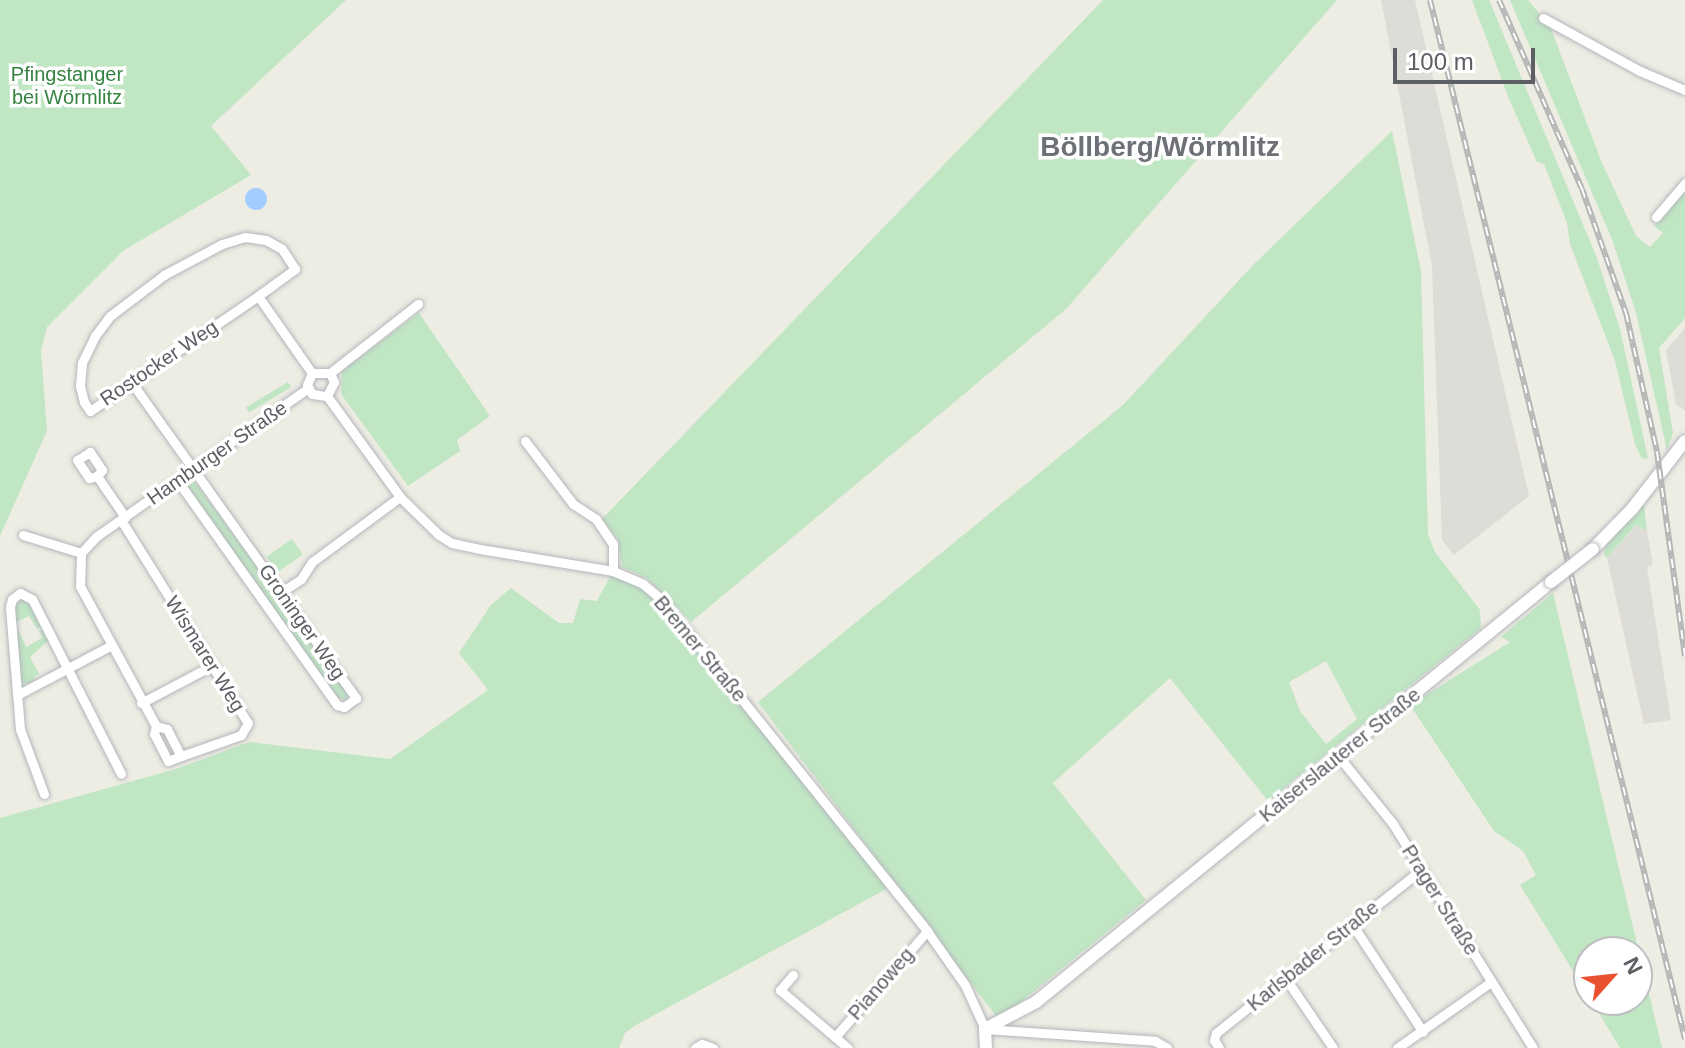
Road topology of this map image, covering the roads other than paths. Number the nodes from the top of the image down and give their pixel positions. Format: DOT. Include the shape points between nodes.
graph roads {
  1 [pos="1543,18"];
  2 [pos="1685,90"];
  3 [pos="1685,183"];
  4 [pos="1656,217"];
  5 [pos="258,296"];
  6 [pos="418,304"];
  7 [pos="312,373"];
  8 [pos="330,373"];
  9 [pos="132,383"];
  10 [pos="308,388"];
  11 [pos="327,396"];
  12 [pos="525,441"];
  13 [pos="1685,441"];
  14 [pos="194,470"];
  15 [pos="97,476"];
  16 [pos="178,481"];
  17 [pos="400,497"];
  18 [pos="123,518"];
  19 [pos="23,535"];
  20 [pos="81,553"];
  21 [pos="613,571"];
  22 [pos="281,592"];
  23 [pos="110,646"];
  24 [pos="213,665"];
  25 [pos="68,668"];
  26 [pos="17,695"];
  27 [pos="141,703"];
  28 [pos="1339,757"];
  29 [pos="121,774"];
  30 [pos="44,794"];
  31 [pos="1422,869"];
  32 [pos="1352,924"];
  33 [pos="927,931"];
  34 [pos="793,975"];
  35 [pos="1286,979"];
  36 [pos="1491,982"];
  37 [pos="985,1029"];
  38 [pos="1423,1032"];
  39 [pos="835,1037"];
  40 [pos="1106,1043"];
  41 [pos="695,1048"];
  42 [pos="713,1048"];
  43 [pos="848,1048"];
  44 [pos="986,1048"];
  45 [pos="1167,1048"];
  46 [pos="1219,1048"];
  47 [pos="1333,1048"];
  48 [pos="1397,1048"];
  49 [pos="1533,1048"];
  1 -- 2 [label="street"];
  3 -- 4 [label="street"];
  5 -- 7 [label="street"];
  5 -- 9 [label="street, Rostocker Weg"];
  5 -- 9 [label="street, Rostocker Weg" via="295,269 282,249 266,240 245,237 222,244 164,275 110,316 82,363 80,386 90,411"];
  6 -- 8 [label="street"];
  7 -- 8 [label="street"];
  7 -- 10 [label="street"];
  8 -- 11 [label="street" via="334,382"];
  9 -- 14 [label="street, Groninger Weg"];
  10 -- 11 [label="street" via="319,397"];
  10 -- 14 [label="street, Hamburger Straße"];
  11 -- 17 [label="street, Bremer Straße"];
  12 -- 21 [label="street" via="573,504 596,519 613,544"];
  13 -- 28 [label="street, Kaiserslauterer Straße, bridge" via="1593,549"];
  14 -- 16 [label="street, Hamburger Straße"];
  14 -- 22 [label="street, Groninger Weg"];
  15 -- 18 [label="street, Hamburger Straße"];
  16 -- 18 [label="street, Hamburger Straße"];
  16 -- 22 [label="street, Groninger Weg" via="337,705 344,707 356,698"];
  17 -- 21 [label="street, Bremer Straße" via="452,543"];
  17 -- 22 [label="street" via="312,562 301,579"];
  18 -- 20 [label="street, Hamburger Straße"];
  18 -- 24 [label="street, Wismarer Weg"];
  19 -- 20 [label="street"];
  20 -- 23 [label="street" via="80,586"];
  21 -- 33 [label="street, Bremer Straße" via="643,584 663,601"];
  23 -- 25 [label="street"];
  23 -- 27 [label="street"];
  24 -- 27 [label="street"];
  24 -- 27 [label="street, Wismarer Weg" via="248,723 241,735 181,756 167,729 156,726"];
  25 -- 26 [label="street"];
  25 -- 26 [label="street" via="32,599 20,593 10,607"];
  25 -- 29 [label="street"];
  26 -- 30 [label="street" via="20,729"];
  28 -- 31 [label="street, Prager Straße"];
  28 -- 37 [label="street, Kaiserslauterer Straße" via="1036,1002"];
  31 -- 32 [label="street, Karlsbader Straße"];
  31 -- 36 [label="street, Prager Straße"];
  32 -- 35 [label="street, Karlsbader Straße"];
  32 -- 38 [label="street"];
  33 -- 37 [label="street, Bremer Straße" via="965,985"];
  33 -- 39 [label="street, Pianoweg"];
  34 -- 39 [label="street, Pianoweg" via="780,990"];
  35 -- 46 [label="street, Karlsbader Straße" via="1216,1033"];
  35 -- 47 [label="street"];
  36 -- 38 [label="street"];
  36 -- 49 [label="street, Prager Straße"];
  37 -- 40 [label="street"];
  37 -- 44 [label="street"];
  38 -- 48 [label="street"];
  39 -- 43 [label="street, Pianoweg"];
  40 -- 45 [label="street" via="1155,1041"];
  41 -- 42 [label="street"];
}
